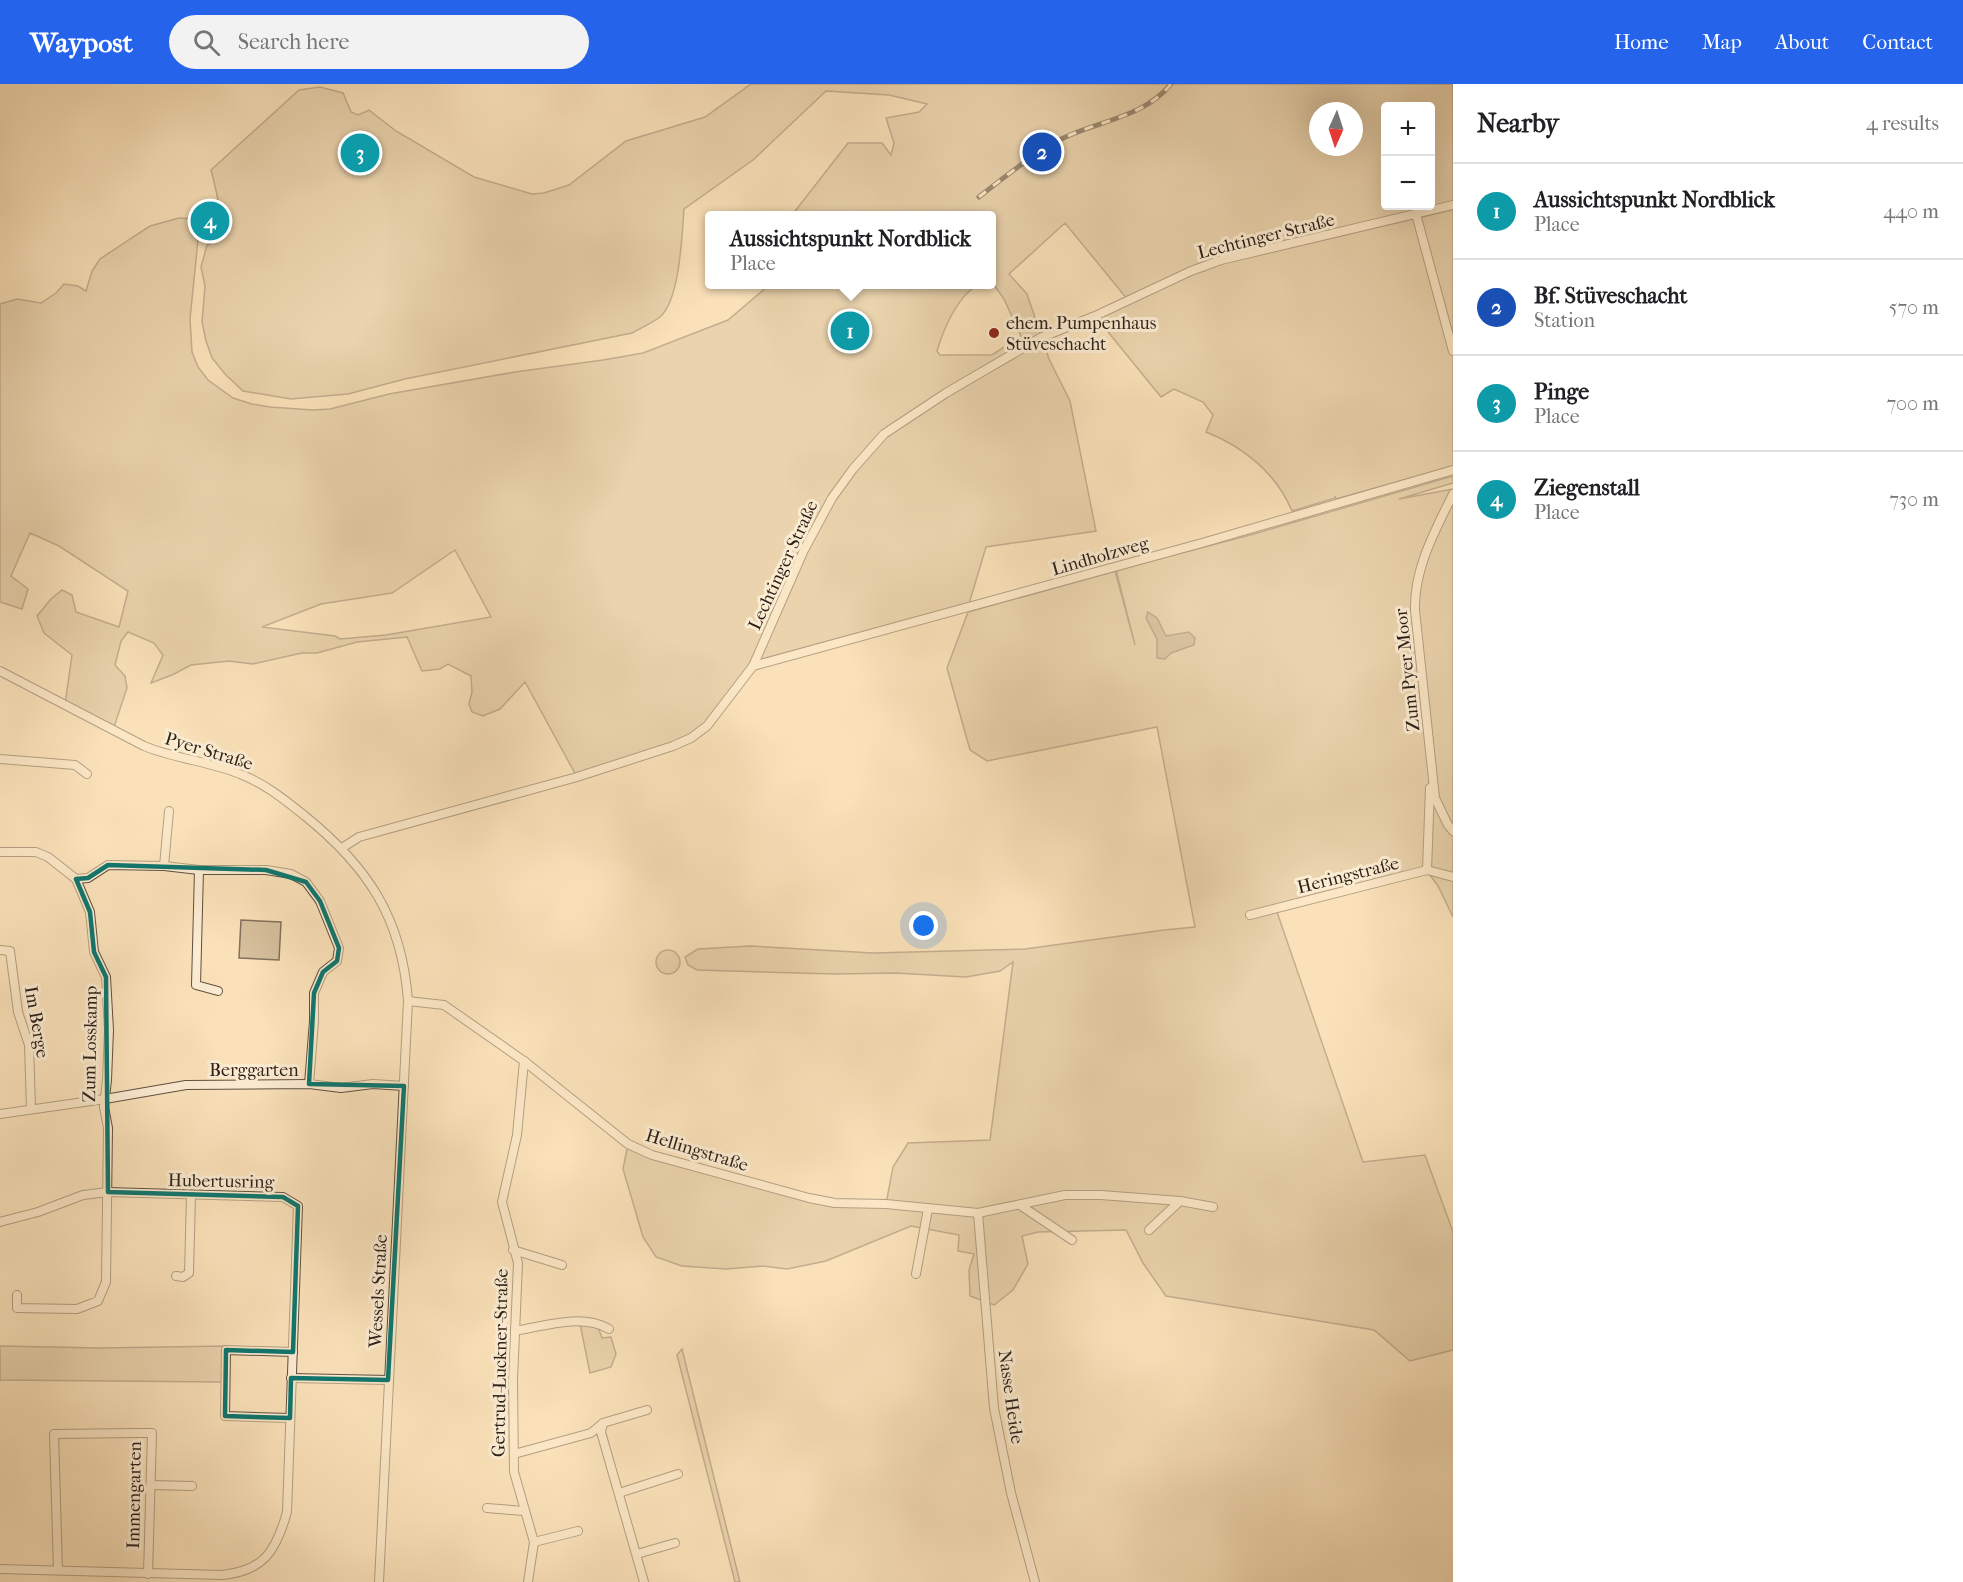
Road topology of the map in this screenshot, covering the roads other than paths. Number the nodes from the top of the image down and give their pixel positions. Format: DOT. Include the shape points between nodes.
graph roads {
  1 [pos="1453,205"];
  2 [pos="1416,214"];
  3 [pos="1453,351"];
  4 [pos="1453,470"];
  5 [pos="1453,494"];
  6 [pos="753,666"];
  7 [pos="0,671"];
  8 [pos="0,759"];
  9 [pos="87,774"];
  10 [pos="1432,778"];
  11 [pos="169,811"];
  12 [pos="1453,831"];
  13 [pos="342,848"];
  14 [pos="0,852"];
  15 [pos="164,866"];
  16 [pos="199,870"];
  17 [pos="1427,870"];
  18 [pos="1453,877"];
  19 [pos="76,879"];
  20 [pos="1251,915"];
  21 [pos="0,950"];
  22 [pos="218,991"];
  23 [pos="408,1001"];
  24 [pos="524,1061"];
  25 [pos="309,1084"];
  26 [pos="404,1086"];
  27 [pos="105,1099"];
  28 [pos="31,1108"];
  29 [pos="0,1114"];
  30 [pos="108,1192"];
  31 [pos="191,1196"];
  32 [pos="1180,1202"];
  33 [pos="1020,1205"];
  34 [pos="1213,1207"];
  35 [pos="928,1209"];
  36 [pos="978,1213"];
  37 [pos="0,1222"];
  38 [pos="1149,1230"];
  39 [pos="1072,1240"];
  40 [pos="513,1250"];
  41 [pos="562,1265"];
  42 [pos="916,1274"];
  43 [pos="176,1276"];
  44 [pos="17,1294"];
  45 [pos="609,1329"];
  46 [pos="514,1331"];
  47 [pos="293,1352"];
  48 [pos="291,1378"];
  49 [pos="388,1380"];
  50 [pos="647,1410"];
  51 [pos="290,1418"];
  52 [pos="603,1423"];
  53 [pos="514,1454"];
  54 [pos="678,1474"];
  55 [pos="151,1485"];
  56 [pos="192,1486"];
  57 [pos="619,1493"];
  58 [pos="487,1508"];
  59 [pos="524,1511"];
  60 [pos="578,1531"];
  61 [pos="534,1542"];
  62 [pos="675,1543"];
  63 [pos="637,1554"];
  64 [pos="0,1569"];
  65 [pos="58,1570"];
  66 [pos="148,1574"];
  67 [pos="379,1582"];
  68 [pos="528,1582"];
  69 [pos="644,1582"];
  70 [pos="1035,1582"];
  1 -- 2 [label="street, Lechtinger Straße"];
  2 -- 3 [label="street"];
  2 -- 6 [label="street, Lechtinger Straße" via="1221,260 1191,271 1040,338 884,434 832,498"];
  4 -- 6 [label="street, Lindholzweg"];
  5 -- 10 [label="street, Zum Pyer Moor" via="1427,550 1414,591"];
  6 -- 13 [label="street, Lechtinger Straße" via="707,726 674,746 359,837"];
  7 -- 13 [label="street, Pyer Straße" via="153,749 240,773 260,783"];
  8 -- 9 [label="street" via="75,765"];
  10 -- 12 [label="street, Zum Pyer Moor" via="1435,798"];
  10 -- 17 [label="street, Zum Pyer Moor"];
  11 -- 15 [label="street"];
  13 -- 23 [label="street, Pyer Straße" via="384,905 400,948"];
  14 -- 19 [label="street, Zum Losskamp" via="36,852"];
  15 -- 16 [label="street"];
  15 -- 19 [label="street" via="108,865 88,878"];
  16 -- 22 [label="street" via="196,985"];
  16 -- 25 [label="street" via="291,874 306,882 321,902 339,948 337,961 323,972 314,993"];
  17 -- 18 [label="street, Heringstraße"];
  17 -- 20 [label="street, Heringstraße"];
  19 -- 27 [label="street, Zum Losskamp" via="90,912 94,952 106,977 109,1030"];
  21 -- 28 [label="street, Im Berge" via="10,951 18,1012 29,1045"];
  23 -- 24 [label="street, Hellingstraße" via="444,1005"];
  23 -- 26 [label="street, Wessels Straße"];
  24 -- 35 [label="street, Hellingstraße" via="628,1144 652,1155 809,1198"];
  24 -- 40 [label="street, Gertrud-Luckner-Straße" via="517,1135 502,1202"];
  25 -- 26 [label="street, Berggarten" via="341,1088"];
  25 -- 27 [label="street, Berggarten" via="186,1085"];
  26 -- 49 [label="street, Wessels Straße"];
  27 -- 28 [label="street, Berggarten"];
  27 -- 30 [label="street, Zum Losskamp"];
  28 -- 29 [label="street, Berggarten"];
  30 -- 31 [label="street, Hubertusring"];
  30 -- 37 [label="street, Hubertusring" via="83,1195"];
  30 -- 44 [label="street, Zum Losskamp" via="106,1282 98,1301 77,1309 17,1308"];
  31 -- 43 [label="street" via="189,1273"];
  31 -- 47 [label="street, Hubertusring" via="283,1197 298,1206"];
  32 -- 33 [label="street, Hellingstraße" via="1065,1195"];
  32 -- 34 [label="street, Hellingstraße"];
  32 -- 38 [label="street"];
  33 -- 36 [label="street, Hellingstraße"];
  33 -- 39 [label="street"];
  35 -- 36 [label="street, Hellingstraße"];
  35 -- 42 [label="street"];
  36 -- 70 [label="street, Nasse Heide" via="994,1408"];
  40 -- 41 [label="street, Gertrud-Luckner-Straße"];
  40 -- 46 [label="street, Gertrud-Luckner-Straße" via="518,1263"];
  45 -- 46 [label="street" via="599,1322 578,1321"];
  46 -- 53 [label="street, Gertrud-Luckner-Straße"];
  47 -- 48 [label="street, Hubertusring"];
  47 -- 51 [label="street" via="226,1350 225,1416"];
  48 -- 49 [label="street"];
  48 -- 51 [label="street, Hubertusring"];
  49 -- 67 [label="street, Wessels Straße"];
  50 -- 52 [label="street"];
  51 -- 66 [label="street, Hubertusring" via="287,1512 277,1543 261,1563 248,1571 222,1575"];
  52 -- 53 [label="street" via="591,1434"];
  52 -- 57 [label="street" via="601,1432"];
  53 -- 59 [label="street, Gertrud-Luckner-Straße" via="514,1472"];
  54 -- 57 [label="street"];
  55 -- 56 [label="street"];
  55 -- 65 [label="street, Immengarten" via="152,1433 54,1434"];
  55 -- 66 [label="street, Immengarten"];
  57 -- 63 [label="street"];
  58 -- 59 [label="street"];
  59 -- 61 [label="street, Gertrud-Luckner-Straße"];
  60 -- 61 [label="street"];
  61 -- 68 [label="street, Gertrud-Luckner-Straße"];
  62 -- 63 [label="street"];
  63 -- 69 [label="street"];
  64 -- 65 [label="street, Hubertusring"];
  65 -- 66 [label="street, Hubertusring"];
}
